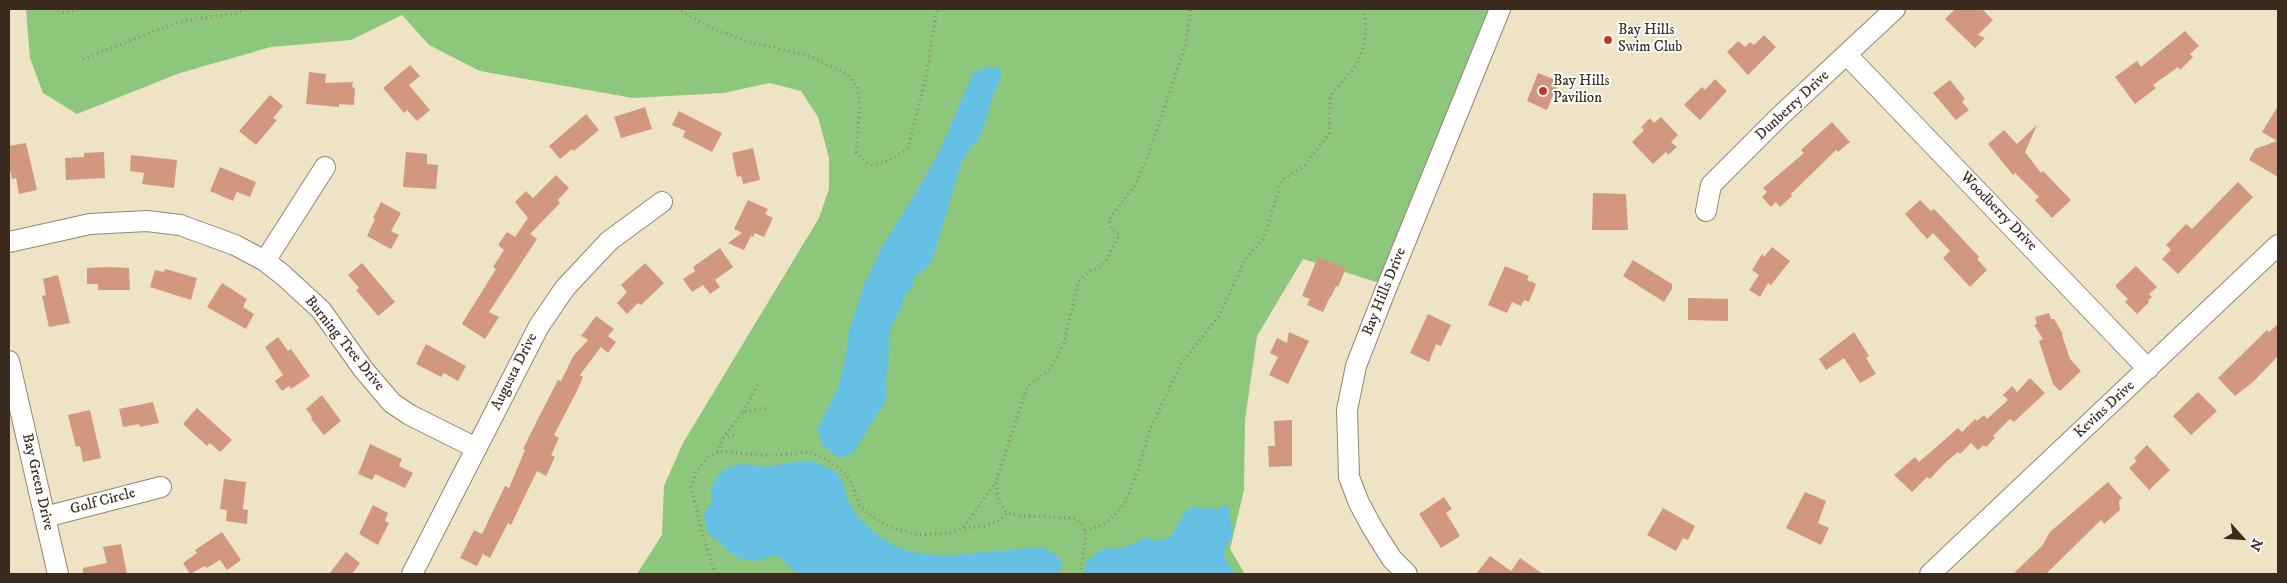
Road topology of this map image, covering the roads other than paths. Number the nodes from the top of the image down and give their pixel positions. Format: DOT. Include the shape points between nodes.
graph roads {
  1 [pos="1500,9"];
  2 [pos="1895,9"];
  3 [pos="1846,55"];
  4 [pos="325,167"];
  5 [pos="662,202"];
  6 [pos="1706,212"];
  7 [pos="9,242"];
  8 [pos="2278,245"];
  9 [pos="265,261"];
  10 [pos="9,361"];
  11 [pos="2148,369"];
  12 [pos="476,448"];
  13 [pos="162,487"];
  14 [pos="45,517"];
  15 [pos="58,574"];
  16 [pos="412,574"];
  17 [pos="1407,574"];
  18 [pos="1930,574"];
  1 -- 17 [label="street, Bay Hills Drive" via="1356,366 1347,410 1349,477 1373,529 1392,559"];
  2 -- 3 [label="street, Dunberry Drive"];
  3 -- 6 [label="street, Dunberry Drive" via="1711,185"];
  3 -- 11 [label="street, Woodberry Drive"];
  4 -- 9 [label="street"];
  5 -- 12 [label="street, Augusta Drive" via="609,241 565,288 539,326"];
  7 -- 9 [label="street, Burning Tree Drive" via="90,224 147,220 209,234"];
  8 -- 11 [label="street, Kevins Drive"];
  9 -- 12 [label="street, Burning Tree Drive" via="321,310 392,403"];
  10 -- 14 [label="street, Bay Green Drive"];
  11 -- 18 [label="street, Kevins Drive"];
  12 -- 16 [label="street, Augusta Drive"];
  13 -- 14 [label="street, Golf Circle"];
  14 -- 15 [label="street, Bay Green Drive"];
}
